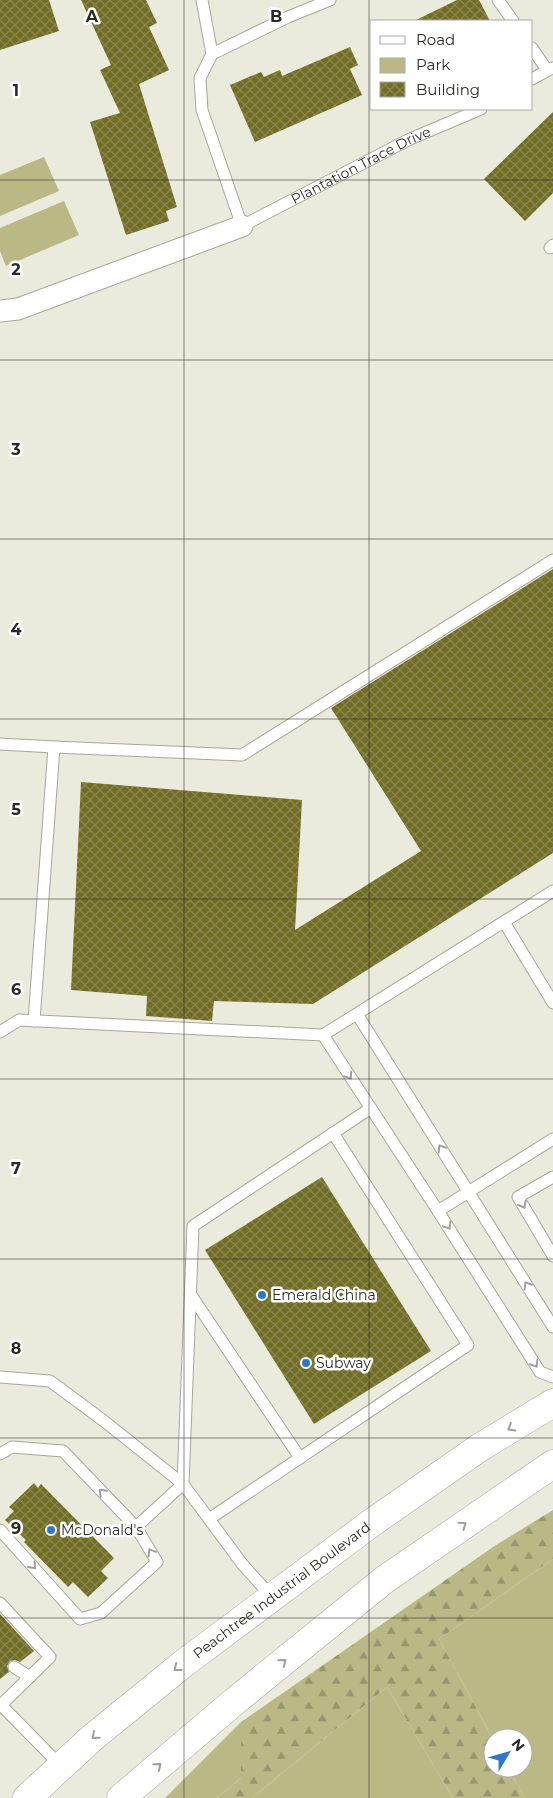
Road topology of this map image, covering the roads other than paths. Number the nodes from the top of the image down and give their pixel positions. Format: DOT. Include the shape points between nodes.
graph roads {
  1 [pos="202,0"];
  2 [pos="330,0"];
  3 [pos="498,0"];
  4 [pos="512,20"];
  5 [pos="533,49"];
  6 [pos="212,54"];
  7 [pos="550,68"];
  8 [pos="533,78"];
  9 [pos="479,110"];
  10 [pos="242,226"];
  11 [pos="0,311"];
  12 [pos="553,560"];
  13 [pos="0,744"];
  14 [pos="54,747"];
  15 [pos="553,892"];
  16 [pos="504,922"];
  17 [pos="553,1003"];
  18 [pos="357,1014"];
  19 [pos="34,1021"];
  20 [pos="0,1032"];
  21 [pos="322,1035"];
  22 [pos="371,1108"];
  23 [pos="333,1133"];
  24 [pos="553,1139"];
  25 [pos="553,1177"];
  26 [pos="468,1190"];
  27 [pos="438,1211"];
  28 [pos="553,1256"];
  29 [pos="191,1295"];
  30 [pos="553,1327"];
  31 [pos="0,1377"];
  32 [pos="553,1377"];
  33 [pos="553,1403"];
  34 [pos="0,1454"];
  35 [pos="300,1458"];
  36 [pos="553,1464"];
  37 [pos="183,1484"];
  38 [pos="209,1519"];
  39 [pos="136,1527"];
  40 [pos="0,1530"];
  41 [pos="272,1596"];
  42 [pos="0,1603"];
  43 [pos="14,1668"];
  44 [pos="30,1677"];
  45 [pos="1,1706"];
  46 [pos="60,1766"];
  47 [pos="27,1798"];
  48 [pos="121,1798"];
  1 -- 6 [label="lane"];
  2 -- 6 [label="lane" via="288,16"];
  3 -- 4 [label="lane"];
  5 -- 7 [label="lane"];
  6 -- 10 [label="lane" via="200,78 202,110"];
  7 -- 8 [label="lane"];
  9 -- 10 [label="lane, Plantation Trace Drive" via="410,139"];
  10 -- 11 [label="street, Plantation Trace Drive" via="18,309"];
  12 -- 14 [label="lane" via="242,755"];
  13 -- 14 [label="lane"];
  14 -- 19 [label="lane"];
  15 -- 16 [label="lane"];
  16 -- 17 [label="lane"];
  16 -- 18 [label="lane"];
  18 -- 21 [label="lane"];
  26 -- 18 [label="lane, one-way"];
  19 -- 20 [label="lane" via="19,1020"];
  19 -- 21 [label="lane"];
  21 -- 22 [label="lane, one-way"];
  22 -- 23 [label="lane"];
  22 -- 27 [label="lane"];
  23 -- 29 [label="lane" via="193,1226"];
  23 -- 35 [label="lane" via="468,1345"];
  24 -- 26 [label="lane"];
  25 -- 28 [label="lane, one-way" via="518,1197"];
  26 -- 27 [label="lane"];
  30 -- 26 [label="lane, one-way"];
  27 -- 32 [label="lane, one-way" via="540,1372"];
  29 -- 35 [label="lane"];
  29 -- 37 [label="lane"];
  31 -- 37 [label="lane" via="50,1381"];
  33 -- 41 [label="highway, Peachtree Industrial Boulevard, one-way" via="385,1513"];
  39 -- 34 [label="lane, one-way" via="63,1451 12,1447"];
  35 -- 38 [label="lane"];
  48 -- 36 [label="highway, one-way" via="384,1580"];
  37 -- 38 [label="lane"];
  37 -- 39 [label="lane"];
  38 -- 41 [label="lane" via="243,1565"];
  40 -- 39 [label="lane, one-way" via="80,1619 101,1613 157,1562"];
  41 -- 46 [label="highway, Peachtree Industrial Boulevard, one-way" via="132,1704"];
  42 -- 44 [label="lane" via="50,1657"];
  43 -- 44 [label="lane"];
  44 -- 45 [label="lane"];
  45 -- 46 [label="lane"];
  46 -- 47 [label="highway, Peachtree Industrial Boulevard"];
}
